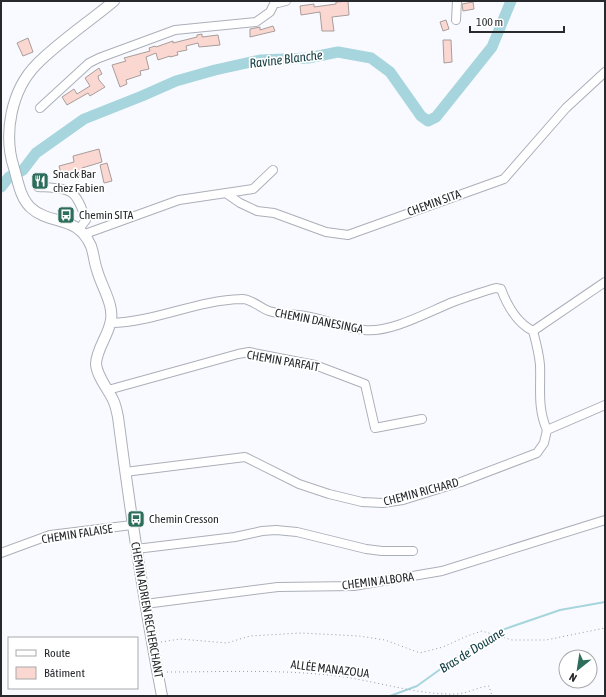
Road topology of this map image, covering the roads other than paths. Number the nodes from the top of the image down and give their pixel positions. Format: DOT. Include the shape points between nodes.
graph roads {
  1 [pos="114,1"];
  2 [pos="275,1"];
  3 [pos="286,1"];
  4 [pos="457,1"];
  5 [pos="456,20"];
  6 [pos="605,72"];
  7 [pos="40,108"];
  8 [pos="273,170"];
  9 [pos="38,187"];
  10 [pos="227,194"];
  11 [pos="82,232"];
  12 [pos="605,282"];
  13 [pos="111,323"];
  14 [pos="532,331"];
  15 [pos="108,390"];
  16 [pos="605,405"];
  17 [pos="422,419"];
  18 [pos="547,430"];
  19 [pos="126,472"];
  20 [pos="605,520"];
  21 [pos="132,525"];
  22 [pos="136,549"];
  23 [pos="413,551"];
  24 [pos="1,553"];
  25 [pos="145,604"];
  26 [pos="162,696"];
  1 -- 11 [label="main road" via="36,65 17,95 8,132 10,155 21,191 28,204 36,211 65,221"];
  2 -- 3 [label="street"];
  2 -- 7 [label="street" via="266,17 256,22 175,30 99,58 90,63"];
  4 -- 5 [label="street"];
  6 -- 10 [label="street, CHEMIN SITA" via="566,108 504,179 348,235 326,232 274,213 257,211"];
  8 -- 10 [label="street" via="253,189"];
  9 -- 11 [label="street" via="63,188 73,192 79,199 86,220"];
  10 -- 11 [label="street" via="179,200"];
  11 -- 13 [label="main road, CHEMIN ADRIEN RECHERCHANT" via="94,256 96,270 110,307"];
  12 -- 14 [label="street"];
  13 -- 14 [label="street, CHEMIN DANESINGA" via="243,299 288,316 304,316 348,328 366,330 385,328 496,288 501,289 514,314"];
  13 -- 15 [label="main road, CHEMIN ADRIEN RECHERCHANT" via="96,366"];
  14 -- 18 [label="street" via="540,364 539,401"];
  15 -- 17 [label="street, CHEMIN PARFAIT" via="250,352 315,364 365,384 375,428"];
  15 -- 19 [label="main road, CHEMIN ADRIEN RECHERCHANT" via="115,403"];
  16 -- 18 [label="street"];
  18 -- 19 [label="street, CHEMIN RICHARD" via="544,443 537,453 461,482 403,500 383,503 362,502 329,494 299,484 245,457"];
  19 -- 21 [label="main road, CHEMIN ADRIEN RECHERCHANT"];
  20 -- 25 [label="street, CHEMIN ALBORA" via="435,573 354,586 278,587"];
  21 -- 22 [label="main road, CHEMIN ADRIEN RECHERCHANT"];
  21 -- 24 [label="street, CHEMIN FALAISE" via="50,535"];
  22 -- 23 [label="street" via="276,530 297,532 366,549"];
  22 -- 25 [label="main road, CHEMIN ADRIEN RECHERCHANT"];
  25 -- 26 [label="main road, CHEMIN ADRIEN RECHERCHANT"];
}
